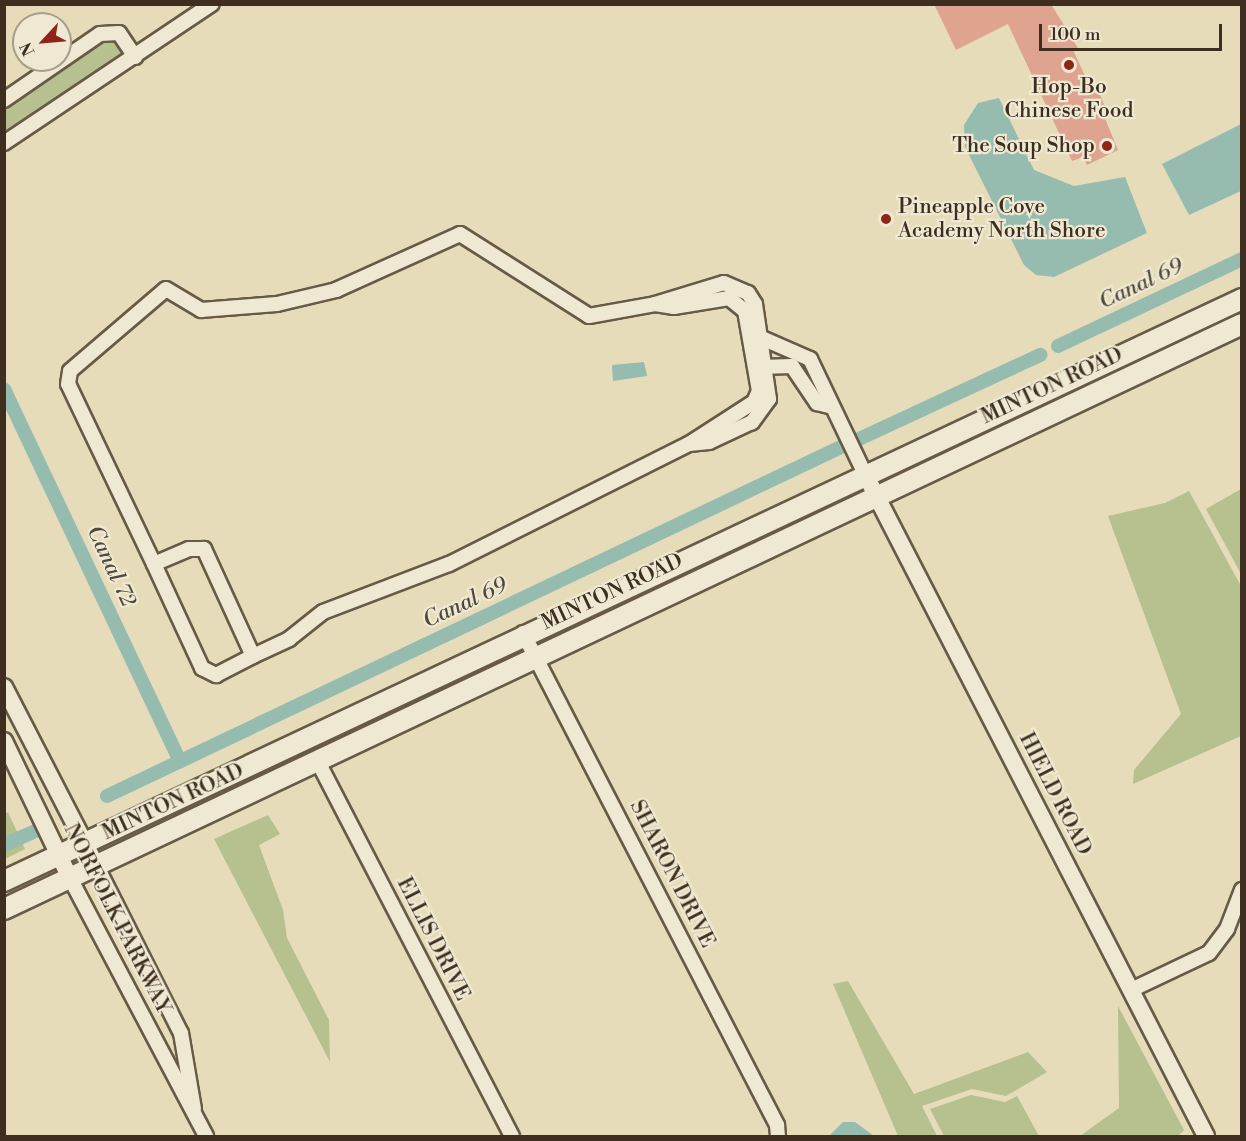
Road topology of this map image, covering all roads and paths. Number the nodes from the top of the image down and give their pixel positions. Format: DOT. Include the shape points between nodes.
graph roads {
  1 [pos="212,4"];
  2 [pos="135,57"];
  3 [pos="4,100"];
  4 [pos="4,143"];
  5 [pos="1242,299"];
  6 [pos="1242,324"];
  7 [pos="756,336"];
  8 [pos="761,367"];
  9 [pos="1064,381"];
  10 [pos="829,406"];
  11 [pos="994,439"];
  12 [pos="864,472"];
  13 [pos="875,494"];
  14 [pos="154,564"];
  15 [pos="524,633"];
  16 [pos="535,655"];
  17 [pos="253,656"];
  18 [pos="4,687"];
  19 [pos="4,741"];
  20 [pos="317,760"];
  21 [pos="84,843"];
  22 [pos="59,855"];
  23 [pos="96,866"];
  24 [pos="70,878"];
  25 [pos="4,881"];
  26 [pos="1242,890"];
  27 [pos="4,909"];
  28 [pos="1131,990"];
  29 [pos="195,1114"];
  30 [pos="206,1137"];
  31 [pos="512,1137"];
  32 [pos="778,1137"];
  33 [pos="1206,1137"];
  1 -- 2 [label="street"];
  2 -- 3 [label="street" via="119,33 110,31"];
  2 -- 4 [label="street"];
  5 -- 9 [label="main road, MINTON ROAD"];
  6 -- 11 [label="main road, MINTON ROAD"];
  7 -- 8 [label="street"];
  7 -- 10 [label="street" via="810,359 830,396"];
  7 -- 14 [label="street" via="755,304 738,286 724,283 687,298 589,316 459,234 336,290 277,304 201,310 166,289 70,371 68,384"];
  8 -- 10 [label="street" via="798,370 817,403"];
  8 -- 17 [label="street" via="754,402 717,430 449,564 322,612 289,639"];
  9 -- 11 [label="main road" via="1046,404 1014,419"];
  9 -- 12 [label="main road, MINTON ROAD"];
  10 -- 12 [label="street"];
  11 -- 13 [label="main road, MINTON ROAD"];
  12 -- 13 [label="street, HIELD ROAD"];
  12 -- 15 [label="main road, MINTON ROAD"];
  13 -- 16 [label="main road, MINTON ROAD"];
  13 -- 28 [label="street, HIELD ROAD"];
  14 -- 17 [label="street" via="189,549 204,549"];
  14 -- 17 [label="street" via="202,668 216,675"];
  15 -- 16 [label="street, SHARON DRIVE"];
  15 -- 21 [label="main road, MINTON ROAD"];
  16 -- 20 [label="main road, MINTON ROAD"];
  16 -- 32 [label="street, SHARON DRIVE" via="777,1125"];
  18 -- 21 [label="street, NORFOLK PARKWAY"];
  19 -- 22 [label="street, NORFOLK PARKWAY"];
  20 -- 23 [label="main road, MINTON ROAD"];
  20 -- 31 [label="street, ELLIS DRIVE"];
  21 -- 22 [label="main road, MINTON ROAD"];
  21 -- 23 [label="street, NORFOLK PARKWAY"];
  22 -- 24 [label="street, NORFOLK PARKWAY"];
  22 -- 25 [label="main road, MINTON ROAD"];
  23 -- 24 [label="main road, MINTON ROAD"];
  23 -- 29 [label="street, NORFOLK PARKWAY" via="181,1033"];
  24 -- 27 [label="main road, MINTON ROAD"];
  24 -- 29 [label="street, NORFOLK PARKWAY"];
  26 -- 28 [label="street" via="1227,929 1209,953"];
  28 -- 33 [label="street, HIELD ROAD"];
  29 -- 30 [label="street, NORFOLK PARKWAY"];
}
